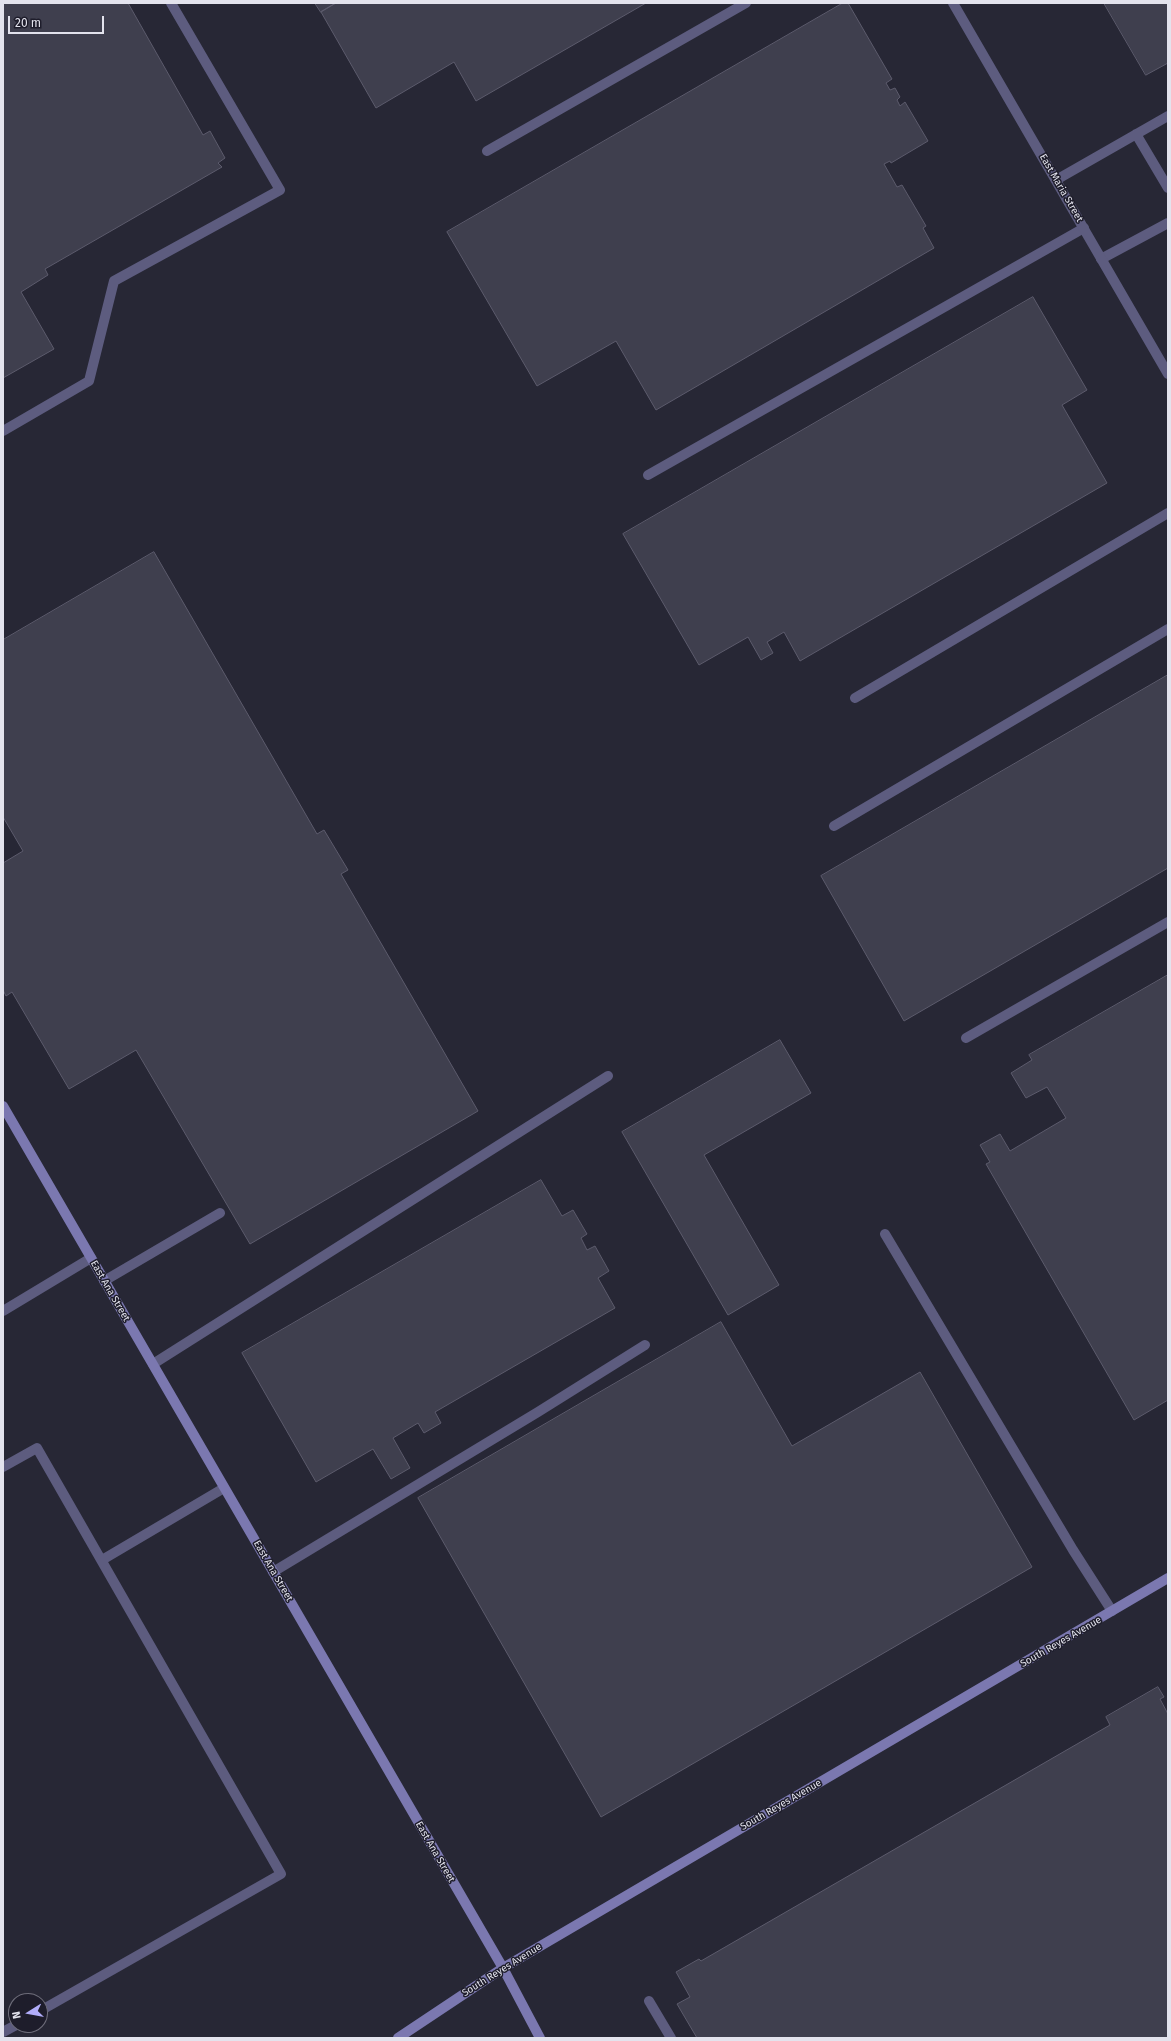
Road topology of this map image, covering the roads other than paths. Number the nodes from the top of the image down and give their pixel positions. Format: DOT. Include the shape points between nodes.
graph roads {
  1 [pos="171,3"];
  2 [pos="746,3"];
  3 [pos="953,3"];
  4 [pos="1168,116"];
  5 [pos="1136,134"];
  6 [pos="487,151"];
  7 [pos="1056,180"];
  8 [pos="1168,188"];
  9 [pos="1168,222"];
  10 [pos="1084,228"];
  11 [pos="1101,259"];
  12 [pos="1168,374"];
  13 [pos="3,431"];
  14 [pos="648,475"];
  15 [pos="1168,513"];
  16 [pos="1168,629"];
  17 [pos="855,698"];
  18 [pos="834,826"];
  19 [pos="1168,922"];
  20 [pos="966,1038"];
  21 [pos="608,1076"];
  22 [pos="3,1106"];
  23 [pos="220,1213"];
  24 [pos="885,1234"];
  25 [pos="91,1258"];
  26 [pos="104,1281"];
  27 [pos="3,1311"];
  28 [pos="645,1345"];
  29 [pos="152,1364"];
  30 [pos="3,1467"];
  31 [pos="224,1488"];
  32 [pos="102,1560"];
  33 [pos="273,1572"];
  34 [pos="1168,1578"];
  35 [pos="1112,1611"];
  36 [pos="503,1968"];
  37 [pos="649,2001"];
  38 [pos="48,2006"];
  39 [pos="398,2038"];
  40 [pos="540,2038"];
  41 [pos="671,2038"];
  1 -- 13 [label="street" via="280,190 114,280 89,381"];
  2 -- 6 [label="street"];
  3 -- 7 [label="street, East Maria Street"];
  4 -- 5 [label="street"];
  5 -- 7 [label="street"];
  5 -- 8 [label="street"];
  7 -- 10 [label="street, East Maria Street"];
  9 -- 11 [label="street"];
  10 -- 11 [label="street, East Maria Street"];
  10 -- 14 [label="street"];
  11 -- 12 [label="street, East Maria Street"];
  15 -- 17 [label="street"];
  16 -- 18 [label="street"];
  19 -- 20 [label="street"];
  21 -- 29 [label="street"];
  22 -- 25 [label="street, East Ana Street"];
  23 -- 26 [label="street"];
  24 -- 35 [label="street"];
  25 -- 26 [label="street, East Ana Street"];
  25 -- 27 [label="street"];
  26 -- 29 [label="street, East Ana Street"];
  28 -- 33 [label="street"];
  29 -- 31 [label="street, East Ana Street"];
  30 -- 32 [label="street" via="37,1448"];
  31 -- 32 [label="street"];
  31 -- 33 [label="street, East Ana Street"];
  32 -- 38 [label="street" via="281,1874"];
  33 -- 36 [label="street, East Ana Street"];
  34 -- 35 [label="street, South Reyes Avenue"];
  35 -- 36 [label="street, South Reyes Avenue"];
  36 -- 39 [label="street, South Reyes Avenue"];
  36 -- 40 [label="street, East Ana Street"];
  37 -- 41 [label="street"];
}
